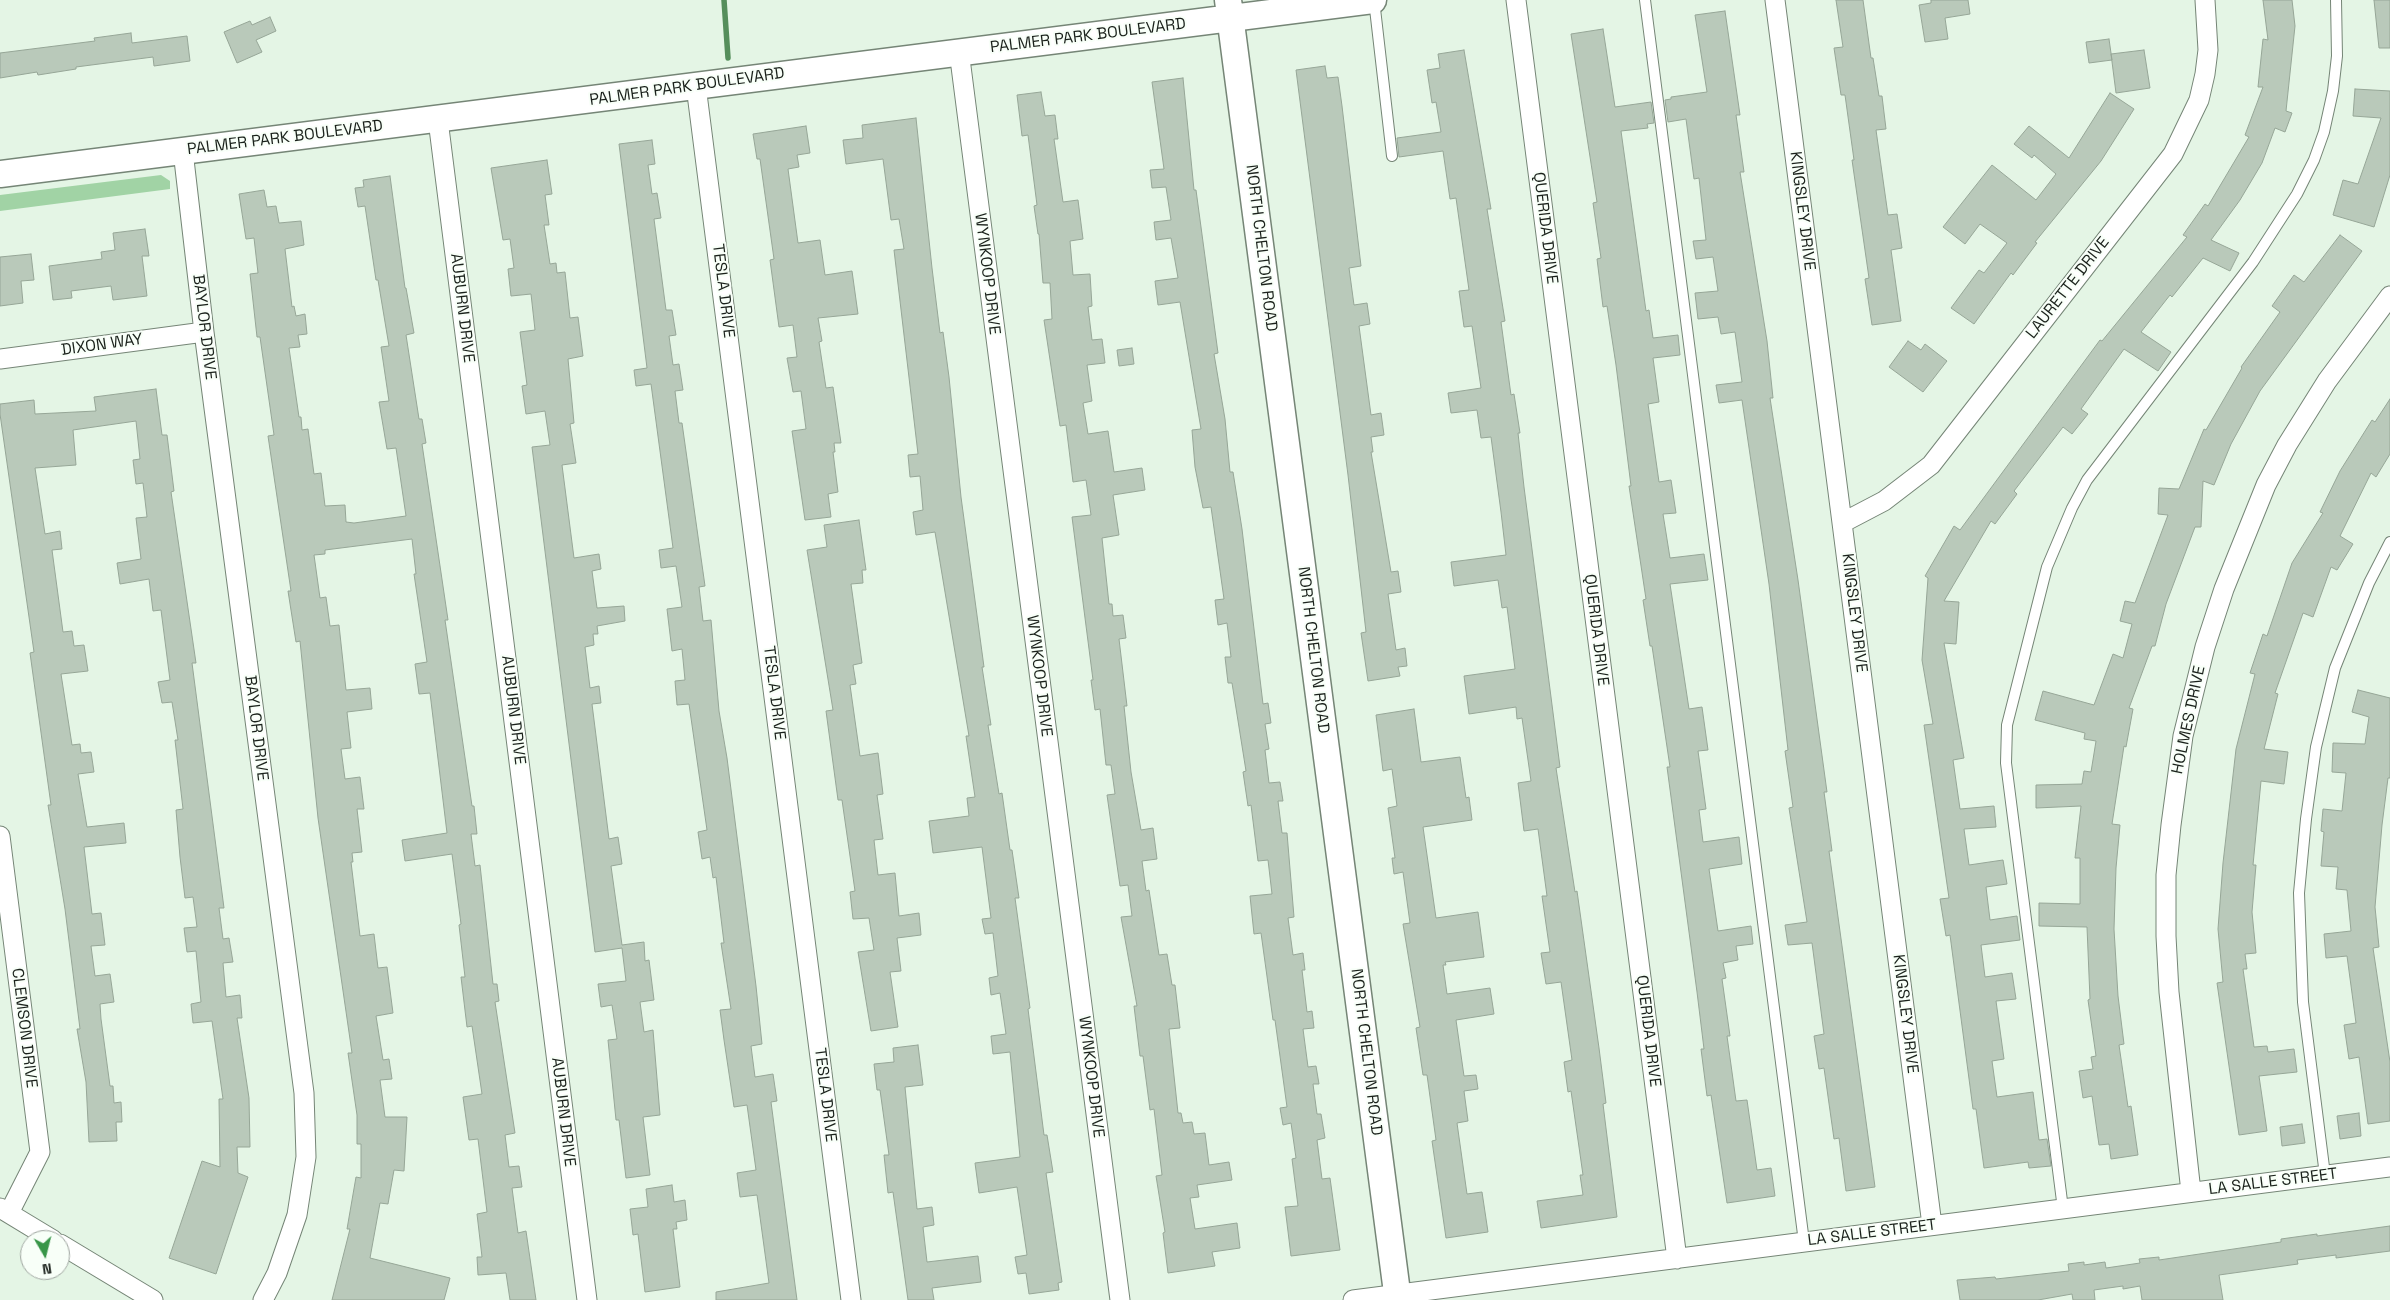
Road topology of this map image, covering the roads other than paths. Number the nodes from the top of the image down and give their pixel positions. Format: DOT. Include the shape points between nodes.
graph roads {
  1 [pos="1374,0"];
  2 [pos="1516,0"];
  3 [pos="1645,0"];
  4 [pos="1775,0"];
  5 [pos="2205,0"];
  6 [pos="2336,0"];
  7 [pos="1229,9"];
  8 [pos="959,51"];
  9 [pos="696,86"];
  10 [pos="438,120"];
  11 [pos="183,151"];
  12 [pos="1392,156"];
  13 [pos="0,174"];
  14 [pos="2390,296"];
  15 [pos="204,332"];
  16 [pos="0,359"];
  17 [pos="1842,523"];
  18 [pos="2390,542"];
  19 [pos="0,836"];
  20 [pos="2390,1167"];
  21 [pos="2325,1175"];
  22 [pos="2191,1192"];
  23 [pos="2064,1208"];
  24 [pos="5,1211"];
  25 [pos="1932,1226"];
  26 [pos="37,1230"];
  27 [pos="1804,1242"];
  28 [pos="70,1250"];
  29 [pos="1677,1259"];
  30 [pos="1398,1297"];
  31 [pos="153,1300"];
  32 [pos="263,1300"];
  33 [pos="587,1300"];
  34 [pos="852,1300"];
  35 [pos="1120,1300"];
  36 [pos="1353,1300"];
  1 -- 7 [label="main road, PALMER PARK BOULEVARD"];
  1 -- 12 [label="lane"];
  2 -- 29 [label="street, QUERIDA DRIVE"];
  3 -- 27 [label="lane"];
  4 -- 17 [label="street, KINGSLEY DRIVE"];
  5 -- 17 [label="street, LAURETTE DRIVE" via="2208,50 2205,74 2199,100 2173,154 1931,465 1884,501"];
  6 -- 23 [label="lane" via="2337,56 2333,91 2314,160 2297,194 2253,262 2087,480 2046,567 2007,724 2006,763"];
  7 -- 8 [label="main road, PALMER PARK BOULEVARD"];
  7 -- 30 [label="main road, NORTH CHELTON ROAD"];
  8 -- 9 [label="main road, PALMER PARK BOULEVARD"];
  8 -- 35 [label="street, WYNKOOP DRIVE"];
  9 -- 10 [label="main road, PALMER PARK BOULEVARD"];
  9 -- 34 [label="street, TESLA DRIVE"];
  10 -- 11 [label="main road, PALMER PARK BOULEVARD"];
  10 -- 33 [label="street, AUBURN DRIVE"];
  11 -- 13 [label="main road, PALMER PARK BOULEVARD"];
  11 -- 15 [label="street, BAYLOR DRIVE"];
  14 -- 22 [label="street, HOLMES DRIVE" via="2326,382 2266,485 2221,597 2183,736 2168,850 2166,936 2168,992"];
  15 -- 16 [label="street, DIXON WAY"];
  15 -- 32 [label="street, BAYLOR DRIVE" via="305,1110 306,1157 297,1215 277,1273"];
  17 -- 25 [label="street, KINGSLEY DRIVE"];
  18 -- 21 [label="lane" via="2369,583 2335,668 2316,747 2306,819 2299,893 2303,1002"];
  19 -- 24 [label="street, CLEMSON DRIVE" via="40,1152"];
  20 -- 21 [label="street, LA SALLE STREET"];
  21 -- 22 [label="street, LA SALLE STREET"];
  22 -- 23 [label="street, LA SALLE STREET"];
  23 -- 25 [label="street, LA SALLE STREET"];
  24 -- 26 [label="street"];
  25 -- 27 [label="street, LA SALLE STREET"];
  27 -- 29 [label="street, LA SALLE STREET"];
  28 -- 31 [label="street"];
  29 -- 30 [label="street, LA SALLE STREET"];
  30 -- 36 [label="street, LA SALLE STREET"];
}
